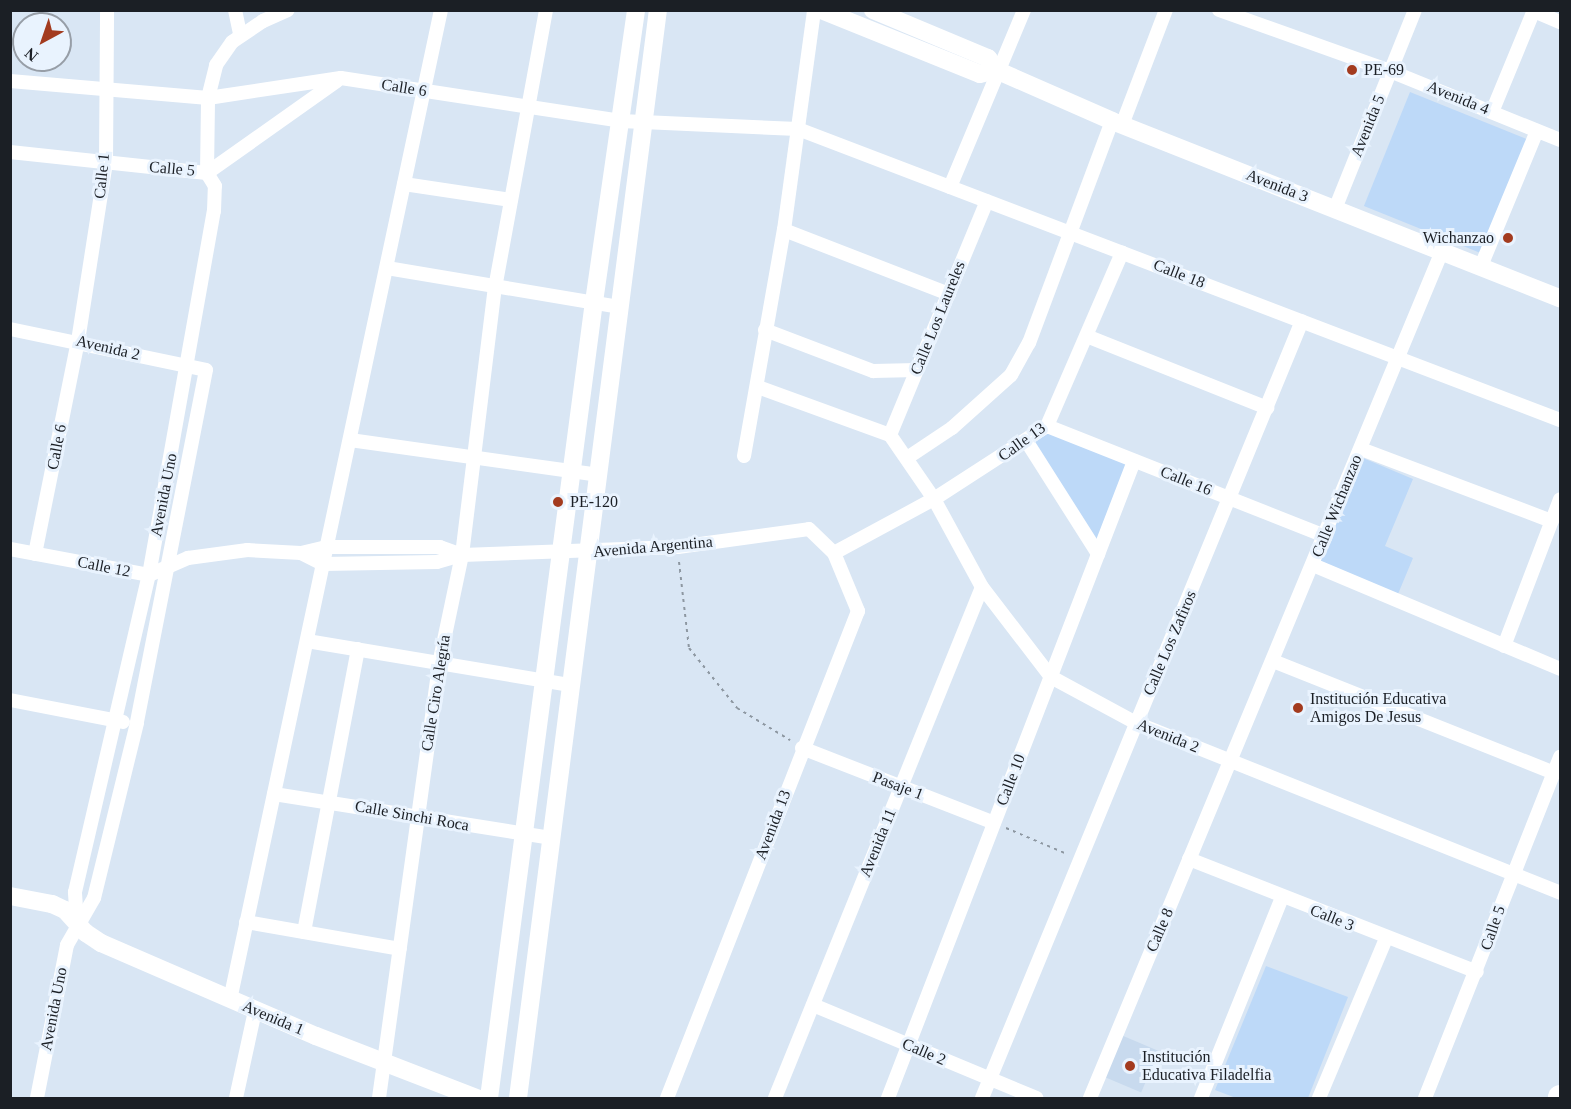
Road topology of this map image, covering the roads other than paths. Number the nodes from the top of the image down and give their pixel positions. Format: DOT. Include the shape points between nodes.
graph roads {
  1 [pos="107,10"];
  2 [pos="235,10"];
  3 [pos="288,10"];
  4 [pos="441,10"];
  5 [pos="546,10"];
  6 [pos="636,10"];
  7 [pos="658,10"];
  8 [pos="814,10"];
  9 [pos="821,10"];
  10 [pos="873,10"];
  11 [pos="1024,10"];
  12 [pos="1166,10"];
  13 [pos="1219,10"];
  14 [pos="1415,10"];
  15 [pos="1534,11"];
  16 [pos="1560,22"];
  17 [pos="240,34"];
  18 [pos="996,69"];
  19 [pos="1390,71"];
  20 [pos="341,78"];
  21 [pos="10,81"];
  22 [pos="104,90"];
  23 [pos="424,92"];
  24 [pos="208,98"];
  25 [pos="528,108"];
  26 [pos="1492,112"];
  27 [pos="621,121"];
  28 [pos="643,122"];
  29 [pos="1117,123"];
  30 [pos="798,129"];
  31 [pos="1537,131"];
  32 [pos="1560,140"];
  33 [pos="10,152"];
  34 [pos="106,163"];
  35 [pos="207,173"];
  36 [pos="404,184"];
  37 [pos="950,187"];
  38 [pos="512,200"];
  39 [pos="987,201"];
  40 [pos="1335,208"];
  41 [pos="784,230"];
  42 [pos="1070,232"];
  43 [pos="1442,251"];
  44 [pos="1122,253"];
  45 [pos="1481,266"];
  46 [pos="387,268"];
  47 [pos="495,288"];
  48 [pos="949,294"];
  49 [pos="1560,298"];
  50 [pos="594,302"];
  51 [pos="620,307"];
  52 [pos="1302,321"];
  53 [pos="10,329"];
  54 [pos="765,330"];
  55 [pos="1089,337"];
  56 [pos="78,340"];
  57 [pos="1398,358"];
  58 [pos="188,367"];
  59 [pos="206,370"];
  60 [pos="917,370"];
  61 [pos="758,387"];
  62 [pos="1267,408"];
  63 [pos="1560,420"];
  64 [pos="1047,426"];
  65 [pos="890,435"];
  66 [pos="350,440"];
  67 [pos="1027,442"];
  68 [pos="1361,449"];
  69 [pos="744,456"];
  70 [pos="474,457"];
  71 [pos="907,458"];
  72 [pos="1134,460"];
  73 [pos="574,471"];
  74 [pos="598,475"];
  75 [pos="1560,498"];
  76 [pos="934,499"];
  77 [pos="1230,499"];
  78 [pos="1552,521"];
  79 [pos="1325,536"];
  80 [pos="327,547"];
  81 [pos="10,549"];
  82 [pos="301,552"];
  83 [pos="587,552"];
  84 [pos="834,553"];
  85 [pos="35,554"];
  86 [pos="563,554"];
  87 [pos="1098,554"];
  88 [pos="462,555"];
  89 [pos="323,564"];
  90 [pos="1313,565"];
  91 [pos="170,566"];
  92 [pos="149,575"];
  93 [pos="982,587"];
  94 [pos="307,641"];
  95 [pos="1504,646"];
  96 [pos="358,649"];
  97 [pos="1273,661"];
  98 [pos="439,664"];
  99 [pos="1560,669"];
  100 [pos="1051,677"];
  101 [pos="545,682"];
  102 [pos="570,685"];
  103 [pos="10,700"];
  104 [pos="116,722"];
  105 [pos="137,723"];
  106 [pos="1136,723"];
  107 [pos="802,748"];
  108 [pos="1560,757"];
  109 [pos="1232,762"];
  110 [pos="1554,773"];
  111 [pos="901,787"];
  112 [pos="274,794"];
  113 [pos="329,802"];
  114 [pos="418,818"];
  115 [pos="994,823"];
  116 [pos="525,835"];
  117 [pos="551,838"];
  118 [pos="1189,859"];
  119 [pos="1512,873"];
  120 [pos="1560,892"];
  121 [pos="10,896"];
  122 [pos="1281,898"];
  123 [pos="77,922"];
  124 [pos="246,922"];
  125 [pos="304,932"];
  126 [pos="1386,939"];
  127 [pos="400,949"];
  128 [pos="1477,972"];
  129 [pos="230,999"];
  130 [pos="813,1005"];
  131 [pos="255,1011"];
  132 [pos="908,1045"];
  133 [pos="385,1063"];
  134 [pos="990,1079"];
  135 [pos="37,1098"];
  136 [pos="236,1098"];
  137 [pos="379,1098"];
  138 [pos="477,1098"];
  139 [pos="489,1098"];
  140 [pos="518,1098"];
  141 [pos="667,1098"];
  142 [pos="775,1098"];
  143 [pos="888,1098"];
  144 [pos="982,1098"];
  145 [pos="1036,1098"];
  146 [pos="1090,1098"];
  147 [pos="1201,1098"];
  148 [pos="1319,1098"];
  149 [pos="1425,1098"];
  1 -- 22 [label="street, Calle 1"];
  2 -- 17 [label="street"];
  3 -- 17 [label="street"];
  4 -- 23 [label="street"];
  5 -- 25 [label="street, Calle Ciro Alegría"];
  6 -- 27 [label="street"];
  7 -- 28 [label="street"];
  8 -- 30 [label="street"];
  9 -- 18 [label="street, Avenida 3" via="980,74"];
  10 -- 18 [label="street, Avenida 3" via="988,58"];
  11 -- 18 [label="street"];
  12 -- 29 [label="street"];
  13 -- 19 [label="street, Avenida 4"];
  14 -- 19 [label="street, Avenida 5"];
  15 -- 16 [label="street"];
  15 -- 26 [label="street"];
  17 -- 24 [label="street, Avenida Uno" via="216,65"];
  18 -- 29 [label="street, Avenida 3"];
  18 -- 37 [label="street"];
  19 -- 26 [label="street, Avenida 4"];
  19 -- 40 [label="street, Avenida 5"];
  20 -- 23 [label="street, Calle 6"];
  20 -- 24 [label="street, Calle 6"];
  20 -- 35 [label="street, Calle 5"];
  21 -- 22 [label="street, Calle 6"];
  22 -- 24 [label="street, Calle 6"];
  22 -- 34 [label="street, Calle 1"];
  23 -- 25 [label="street, Calle 6"];
  23 -- 36 [label="street"];
  24 -- 35 [label="street, Avenida Uno"];
  25 -- 27 [label="street, Calle 6"];
  25 -- 38 [label="street, Calle Ciro Alegría"];
  26 -- 31 [label="street, Avenida 4"];
  27 -- 28 [label="street, Calle 6"];
  27 -- 50 [label="street"];
  28 -- 30 [label="street, Calle 6"];
  28 -- 51 [label="street"];
  29 -- 40 [label="street, Avenida 3"];
  29 -- 42 [label="street"];
  30 -- 37 [label="street, Calle 18"];
  30 -- 41 [label="street"];
  31 -- 32 [label="street, Avenida 4"];
  31 -- 45 [label="street"];
  33 -- 34 [label="street, Calle 5"];
  34 -- 35 [label="street, Calle 5"];
  34 -- 56 [label="street, Calle 1"];
  35 -- 58 [label="street, Avenida Uno" via="215,186 214,211"];
  36 -- 38 [label="street"];
  36 -- 46 [label="street"];
  37 -- 39 [label="street, Calle 18"];
  38 -- 47 [label="street, Calle Ciro Alegría"];
  39 -- 42 [label="street, Calle 18"];
  39 -- 48 [label="street, Calle Los Laureles"];
  40 -- 43 [label="street, Avenida 3"];
  41 -- 48 [label="street"];
  41 -- 54 [label="street"];
  42 -- 44 [label="street, Calle 18"];
  42 -- 71 [label="street" via="1029,343 1011,375 952,428"];
  43 -- 45 [label="street, Avenida 3"];
  43 -- 57 [label="street, Calle Wichanzao"];
  44 -- 52 [label="street, Calle 18"];
  44 -- 55 [label="street, Calle 13"];
  45 -- 49 [label="street, Avenida 3"];
  46 -- 47 [label="street"];
  46 -- 66 [label="street"];
  47 -- 50 [label="street"];
  47 -- 70 [label="street, Calle Ciro Alegría"];
  48 -- 60 [label="street, Calle Los Laureles"];
  50 -- 51 [label="street"];
  50 -- 73 [label="street"];
  51 -- 74 [label="street"];
  52 -- 57 [label="street, Calle 18"];
  52 -- 62 [label="street, Calle Los Zafiros"];
  53 -- 56 [label="street, Avenida 2"];
  54 -- 60 [label="street" via="873,371"];
  54 -- 61 [label="street"];
  55 -- 62 [label="street"];
  55 -- 64 [label="street, Calle 13"];
  56 -- 58 [label="street, Avenida 2"];
  56 -- 85 [label="street, Calle 6"];
  57 -- 63 [label="street, Calle 18"];
  57 -- 68 [label="street, Calle Wichanzao"];
  58 -- 59 [label="street, Avenida 2"];
  58 -- 92 [label="street, Avenida Uno"];
  59 -- 91 [label="street, Avenida Uno"];
  60 -- 65 [label="street, Calle Los Laureles"];
  61 -- 65 [label="street"];
  61 -- 69 [label="street"];
  62 -- 77 [label="street, Calle Los Zafiros"];
  64 -- 67 [label="street, Calle 13"];
  64 -- 72 [label="street, Calle 16"];
  65 -- 71 [label="street, Avenida 2"];
  66 -- 70 [label="street"];
  66 -- 80 [label="street"];
  67 -- 76 [label="street, Calle 13"];
  67 -- 87 [label="street"];
  68 -- 78 [label="street"];
  68 -- 79 [label="street, Calle Wichanzao"];
  70 -- 73 [label="street"];
  70 -- 88 [label="street, Calle Ciro Alegría"];
  71 -- 76 [label="street, Avenida 2"];
  72 -- 77 [label="street, Calle 16"];
  72 -- 87 [label="street, Calle 10"];
  73 -- 74 [label="street"];
  73 -- 86 [label="street"];
  74 -- 83 [label="street"];
  75 -- 78 [label="street"];
  76 -- 84 [label="street, Calle 13"];
  76 -- 93 [label="street, Avenida 2"];
  77 -- 79 [label="street, Calle 16"];
  77 -- 106 [label="street, Calle Los Zafiros"];
  78 -- 95 [label="street"];
  79 -- 90 [label="street, Calle Wichanzao"];
  80 -- 82 [label="street, Calle 12"];
  80 -- 88 [label="street, Avenida Argentina" via="440,547"];
  80 -- 89 [label="street"];
  81 -- 85 [label="street, Calle 12"];
  82 -- 89 [label="street, Calle 12"];
  82 -- 91 [label="street, Calle 12" via="247,549 188,558"];
  83 -- 84 [label="street, Avenida Argentina" via="678,547 809,529"];
  83 -- 86 [label="street, Avenida Argentina"];
  83 -- 102 [label="street"];
  84 -- 107 [label="street, Avenida 13" via="858,611"];
  85 -- 92 [label="street, Calle 12"];
  86 -- 88 [label="street, Avenida Argentina"];
  86 -- 101 [label="street"];
  87 -- 100 [label="street, Calle 10"];
  88 -- 89 [label="street, Avenida Argentina" via="437,562"];
  88 -- 98 [label="street, Calle Ciro Alegría"];
  89 -- 94 [label="street"];
  90 -- 95 [label="street"];
  90 -- 97 [label="street, Calle Wichanzao"];
  91 -- 92 [label="street, Calle 12"];
  91 -- 105 [label="street, Avenida Uno"];
  92 -- 104 [label="street, Avenida Uno"];
  93 -- 100 [label="street, Avenida 2"];
  93 -- 111 [label="street, Avenida 11"];
  94 -- 96 [label="street"];
  94 -- 112 [label="street"];
  95 -- 99 [label="street"];
  96 -- 98 [label="street"];
  96 -- 113 [label="street"];
  97 -- 109 [label="street, Calle Wichanzao"];
  97 -- 110 [label="street"];
  98 -- 101 [label="street"];
  98 -- 114 [label="street, Calle Ciro Alegría"];
  100 -- 106 [label="street, Avenida 2"];
  100 -- 115 [label="street, Calle 10"];
  101 -- 102 [label="street"];
  101 -- 116 [label="street"];
  102 -- 117 [label="street"];
  103 -- 104 [label="street"];
  104 -- 105 [label="street"];
  104 -- 123 [label="street, Avenida Uno" via="75,892"];
  105 -- 123 [label="street, Avenida Uno" via="94,898"];
  106 -- 109 [label="street, Avenida 2"];
  106 -- 134 [label="street, Calle Los Zafiros"];
  107 -- 111 [label="street, Pasaje 1"];
  107 -- 141 [label="street, Avenida 13"];
  108 -- 110 [label="street, Calle 5"];
  109 -- 118 [label="street, Calle 8"];
  109 -- 119 [label="street, Avenida 2"];
  110 -- 119 [label="street, Calle 5"];
  111 -- 115 [label="street, Pasaje 1"];
  111 -- 130 [label="street, Avenida 11"];
  112 -- 113 [label="street, Calle Sinchi Roca"];
  112 -- 124 [label="street"];
  113 -- 114 [label="street, Calle Sinchi Roca"];
  113 -- 125 [label="street"];
  114 -- 116 [label="street, Calle Sinchi Roca"];
  114 -- 127 [label="street, Calle Ciro Alegría"];
  115 -- 132 [label="street, Calle 10"];
  116 -- 117 [label="street, Calle Sinchi Roca"];
  116 -- 139 [label="street"];
  117 -- 140 [label="street"];
  118 -- 122 [label="street, Calle 3"];
  118 -- 146 [label="street, Calle 8"];
  119 -- 120 [label="street, Avenida 2"];
  119 -- 128 [label="street, Calle 5"];
  121 -- 123 [label="street, Avenida 1" via="52,904"];
  122 -- 126 [label="street, Calle 3"];
  122 -- 147 [label="street"];
  123 -- 129 [label="street, Avenida 1" via="101,943"];
  123 -- 135 [label="street, Avenida Uno" via="67,945"];
  124 -- 125 [label="street"];
  124 -- 129 [label="street"];
  125 -- 127 [label="street"];
  126 -- 128 [label="street, Calle 3"];
  126 -- 148 [label="street"];
  127 -- 133 [label="street, Calle Ciro Alegría"];
  128 -- 149 [label="street, Calle 5"];
  129 -- 131 [label="street, Avenida 1"];
  130 -- 132 [label="street, Calle 2"];
  130 -- 142 [label="street, Avenida 11"];
  131 -- 133 [label="street, Avenida 1"];
  131 -- 136 [label="street"];
  132 -- 134 [label="street, Calle 2"];
  132 -- 143 [label="street, Calle 10"];
  133 -- 137 [label="street, Calle Ciro Alegría"];
  133 -- 138 [label="street, Avenida 1"];
  134 -- 144 [label="street, Calle Los Zafiros"];
  134 -- 145 [label="street, Calle 2"];
}
